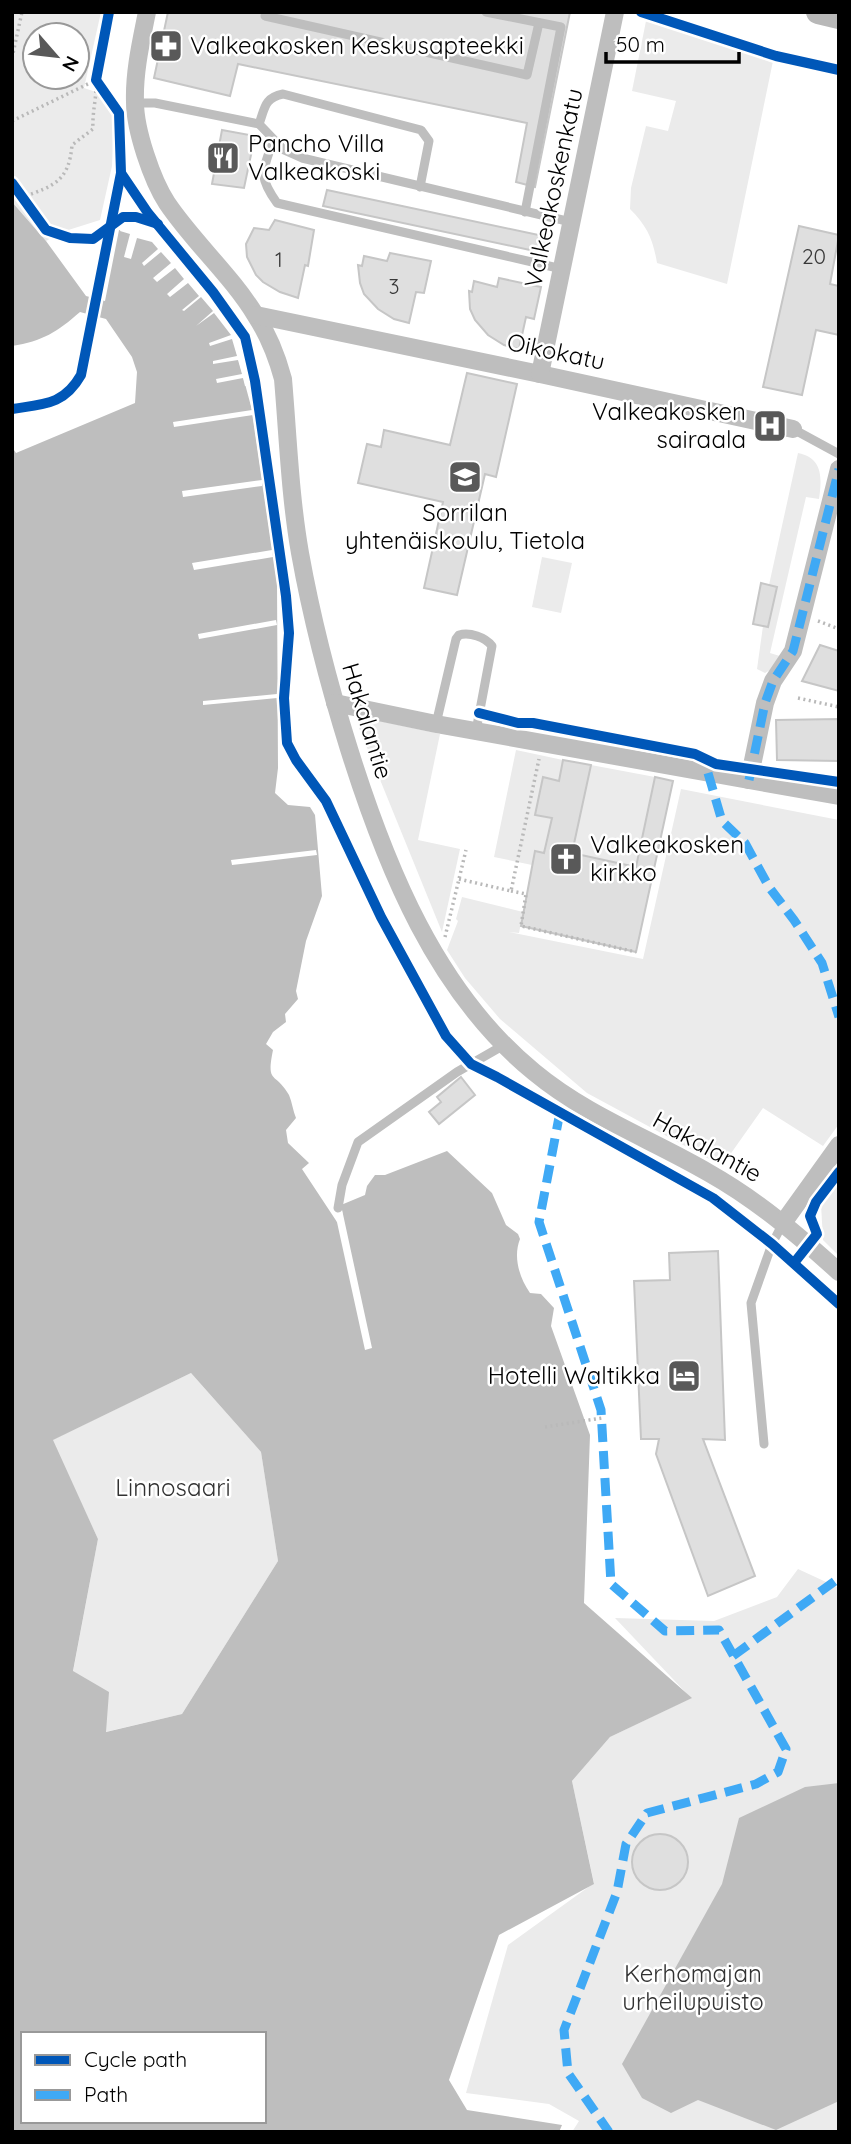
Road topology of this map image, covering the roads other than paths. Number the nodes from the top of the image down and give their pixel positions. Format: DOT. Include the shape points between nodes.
graph roads {
  1 [pos="146,12"];
  2 [pos="266,12"];
  3 [pos="486,12"];
  4 [pos="615,12"];
  5 [pos="818,12"];
  6 [pos="839,17"];
  7 [pos="538,23"];
  8 [pos="135,103"];
  9 [pos="259,124"];
  10 [pos="273,141"];
  11 [pos="420,187"];
  12 [pos="525,212"];
  13 [pos="571,222"];
  14 [pos="562,269"];
  15 [pos="256,316"];
  16 [pos="540,374"];
  17 [pos="793,429"];
  18 [pos="839,454"];
  19 [pos="839,469"];
  20 [pos="335,703"];
  21 [pos="436,724"];
  22 [pos="476,731"];
  23 [pos="749,780"];
  24 [pos="839,796"];
  25 [pos="504,1045"];
  26 [pos="839,1145"];
  27 [pos="338,1208"];
  28 [pos="783,1223"];
  29 [pos="839,1272"];
  30 [pos="764,1444"];
  1 -- 8 [label="street, Hakalantie"];
  2 -- 7 [label="lane" via="265,16 527,75"];
  3 -- 7 [label="lane"];
  4 -- 13 [label="street, Valkeakoskenkatu"];
  5 -- 6 [label="main road"];
  7 -- 12 [label="lane" via="561,27"];
  8 -- 9 [label="lane"];
  8 -- 15 [label="street, Hakalantie" via="139,133 166,202"];
  9 -- 10 [label="lane"];
  9 -- 11 [label="lane" via="272,96 283,94 421,130 429,141"];
  10 -- 11 [label="lane" via="302,158"];
  10 -- 14 [label="lane" via="262,175 277,203"];
  11 -- 12 [label="lane"];
  12 -- 13 [label="lane"];
  13 -- 14 [label="street, Valkeakoskenkatu"];
  14 -- 16 [label="street, Valkeakoskenkatu"];
  15 -- 16 [label="street, Oikokatu"];
  15 -- 20 [label="street, Hakalantie" via="276,353 283,379 300,551"];
  16 -- 17 [label="street, Oikokatu"];
  17 -- 18 [label="lane, Oikokatu"];
  19 -- 23 [label="street" via="793,651 765,702"];
  20 -- 21 [label="street"];
  20 -- 25 [label="street, Hakalantie" via="369,812 405,899 456,986"];
  21 -- 22 [label="street"];
  21 -- 22 [label="lane" via="456,639 464,634 483,638 492,646"];
  22 -- 23 [label="street"];
  23 -- 24 [label="street"];
  25 -- 27 [label="lane" via="457,1072 358,1142"];
  25 -- 28 [label="street, Hakalantie" via="563,1095 709,1173"];
  26 -- 28 [label="street"];
  28 -- 29 [label="street, Hakalantie"];
  28 -- 30 [label="lane" via="751,1303"];
}
